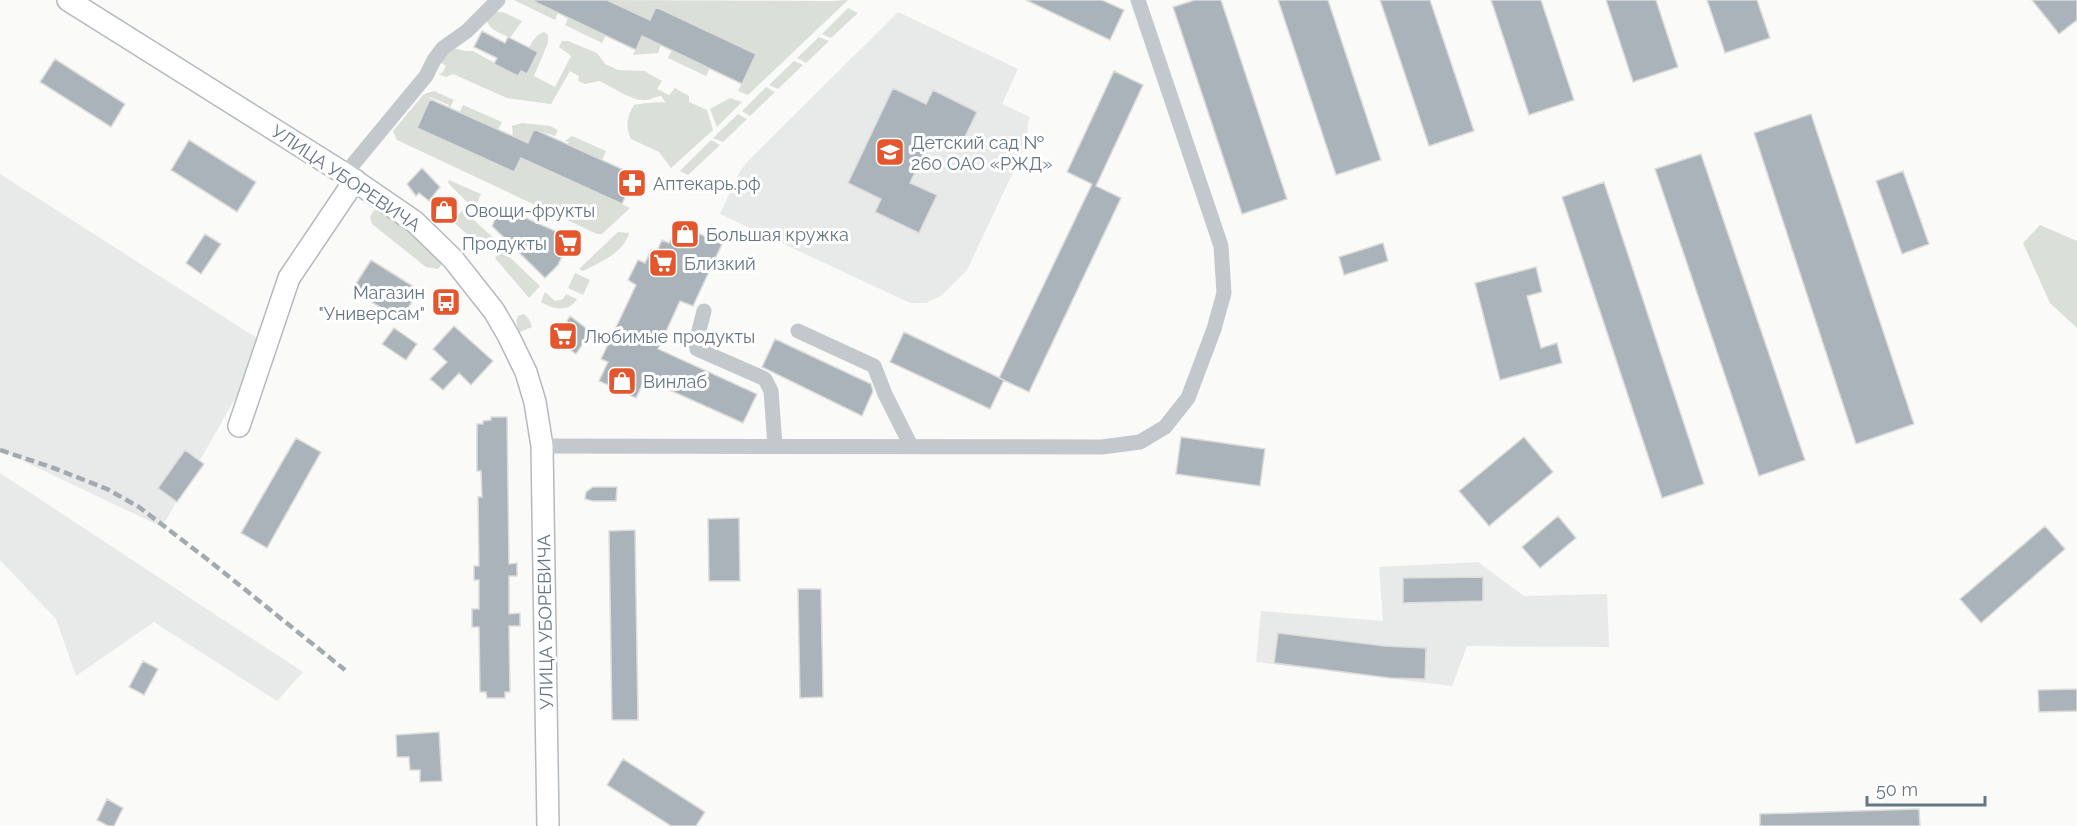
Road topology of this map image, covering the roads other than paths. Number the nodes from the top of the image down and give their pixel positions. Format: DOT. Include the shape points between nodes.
graph roads {
  1 [pos="68,0"];
  2 [pos="498,0"];
  3 [pos="1138,0"];
  4 [pos="350,177"];
  5 [pos="704,311"];
  6 [pos="798,331"];
  7 [pos="239,426"];
  8 [pos="542,446"];
  9 [pos="775,446"];
  10 [pos="911,446"];
  11 [pos="548,826"];
  1 -- 4 [label="main road, УЛИЦА УБОРЕВИЧА"];
  2 -- 4 [label="street" via="443,48"];
  3 -- 10 [label="street" via="1221,246 1224,293 1188,398 1166,427 1140,442 1101,447"];
  4 -- 7 [label="main road" via="289,278"];
  4 -- 8 [label="main road, УЛИЦА УБОРЕВИЧА" via="415,222 453,259 494,311 526,372 536,402"];
  5 -- 9 [label="street" via="697,349 765,379 771,391"];
  6 -- 10 [label="street" via="874,366"];
  8 -- 9 [label="street"];
  8 -- 11 [label="main road, УЛИЦА УБОРЕВИЧА"];
  9 -- 10 [label="street"];
}
